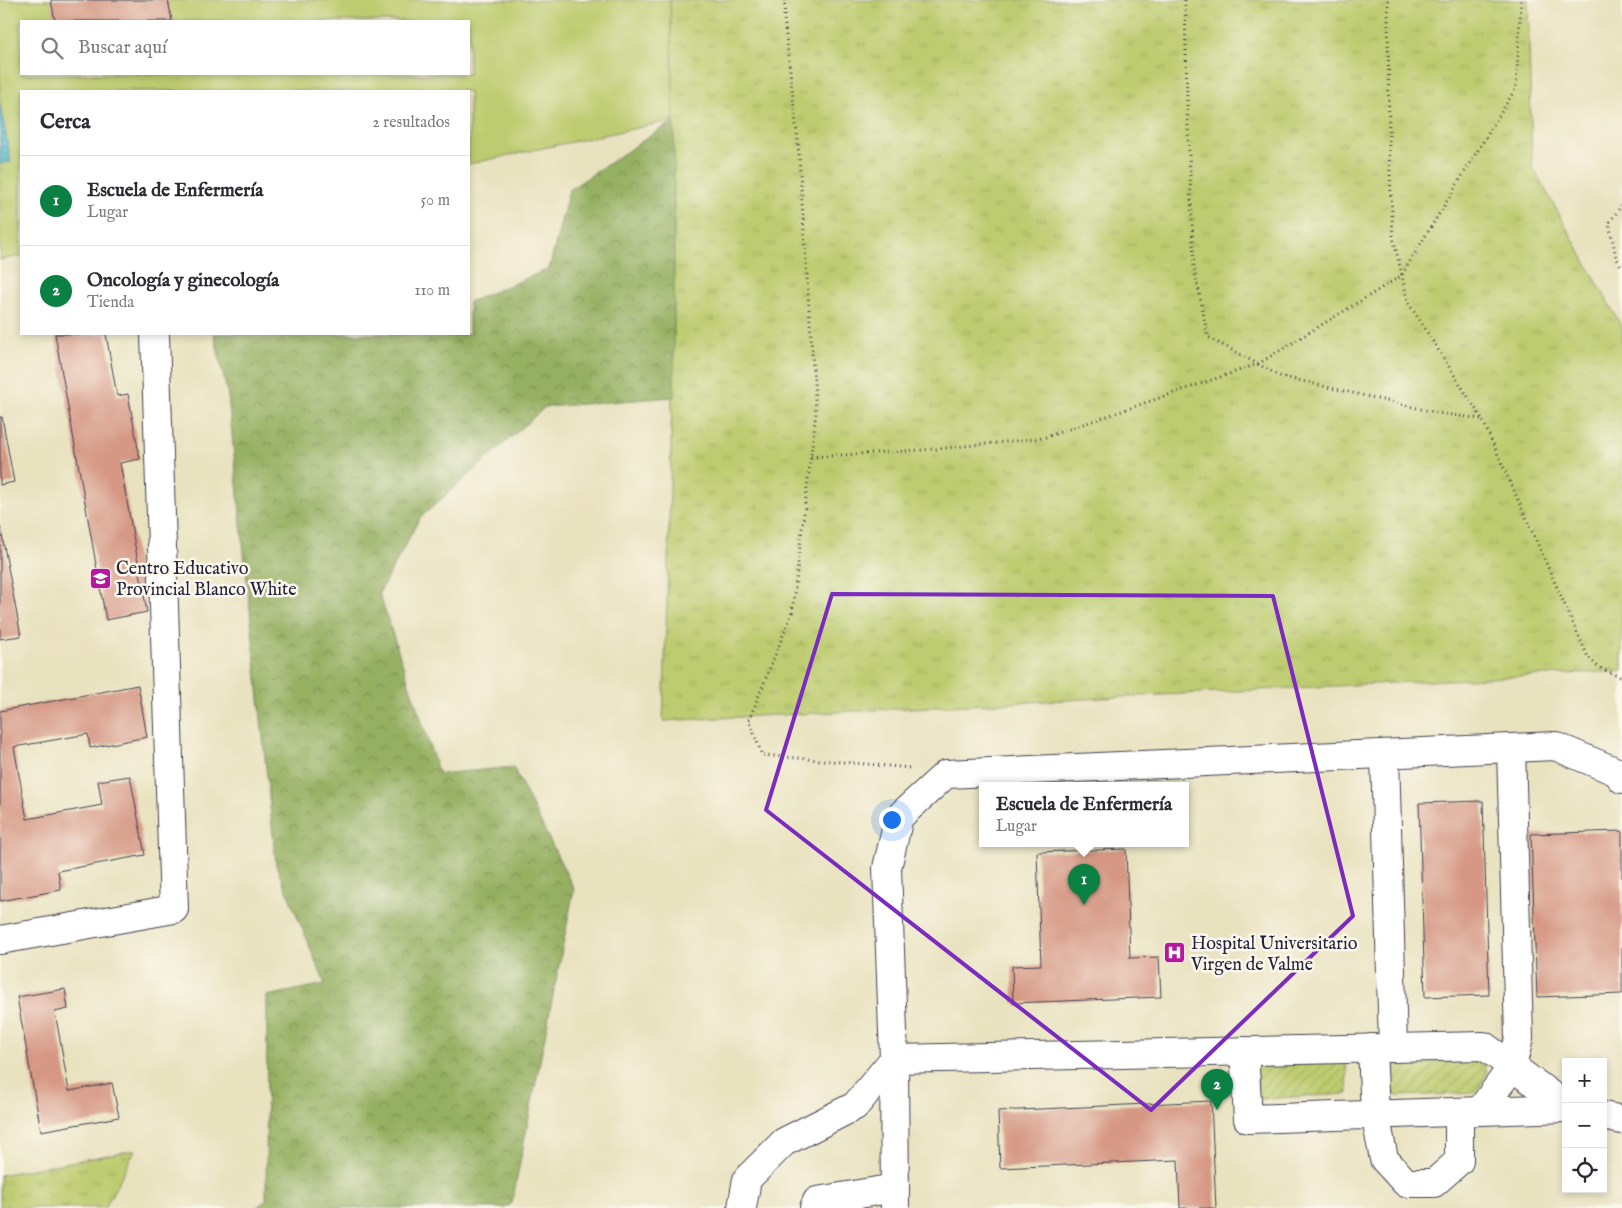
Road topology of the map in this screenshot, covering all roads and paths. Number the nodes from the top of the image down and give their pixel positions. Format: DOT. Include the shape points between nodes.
graph roads {
  1 [pos="785,0"];
  2 [pos="1185,0"];
  3 [pos="1388,0"];
  4 [pos="1520,0"];
  5 [pos="1622,205"];
  6 [pos="1622,268"];
  7 [pos="1401,276"];
  8 [pos="156,335"];
  9 [pos="1258,364"];
  10 [pos="1482,419"];
  11 [pos="811,457"];
  12 [pos="1622,678"];
  13 [pos="1511,748"];
  14 [pos="1385,754"];
  15 [pos="946,774"];
  16 [pos="1622,780"];
  17 [pos="0,940"];
  18 [pos="1383,1048"];
  19 [pos="1244,1051"];
  20 [pos="894,1059"];
  21 [pos="1512,1067"];
  22 [pos="1562,1104"];
  23 [pos="1562,1107"];
  24 [pos="1469,1111"];
  25 [pos="1375,1114"];
  26 [pos="1607,1117"];
  27 [pos="1622,1120"];
  28 [pos="895,1198"];
  29 [pos="742,1208"];
  30 [pos="814,1208"];
  1 -- 11 [label="path" via="816,413"];
  2 -- 9 [label="path" via="1194,267 1208,337"];
  3 -- 7 [label="path" via="1393,237"];
  4 -- 7 [label="path" via="1516,88"];
  5 -- 6 [label="path" via="1609,223 1616,257"];
  7 -- 9 [label="path"];
  7 -- 10 [label="path" via="1408,302"];
  8 -- 17 [label="lane" via="174,909"];
  9 -- 10 [label="path" via="1280,376 1438,413"];
  9 -- 11 [label="path" via="1043,438 936,450"];
  10 -- 12 [label="path" via="1588,657 1598,667"];
  11 -- 15 [label="path" via="792,613 749,720 762,755"];
  13 -- 14 [label="lane"];
  13 -- 16 [label="lane" via="1555,746 1617,772"];
  13 -- 21 [label="lane" via="1519,1038"];
  14 -- 15 [label="lane"];
  14 -- 18 [label="lane"];
  15 -- 20 [label="lane" via="899,817 887,868"];
  18 -- 19 [label="lane"];
  18 -- 21 [label="lane" via="1484,1046"];
  18 -- 25 [label="lane"];
  19 -- 20 [label="lane"];
  19 -- 25 [label="lane" via="1248,1119"];
  20 -- 28 [label="lane"];
  20 -- 29 [label="lane" via="855,1106 784,1142 747,1179"];
  21 -- 22 [label="lane"];
  21 -- 24 [label="lane"];
  23 -- 24 [label="lane"];
  24 -- 25 [label="lane"];
  24 -- 25 [label="lane" via="1459,1161 1434,1182 1406,1183 1384,1159"];
  26 -- 27 [label="lane"];
  28 -- 30 [label="lane" via="818,1200"];
}
